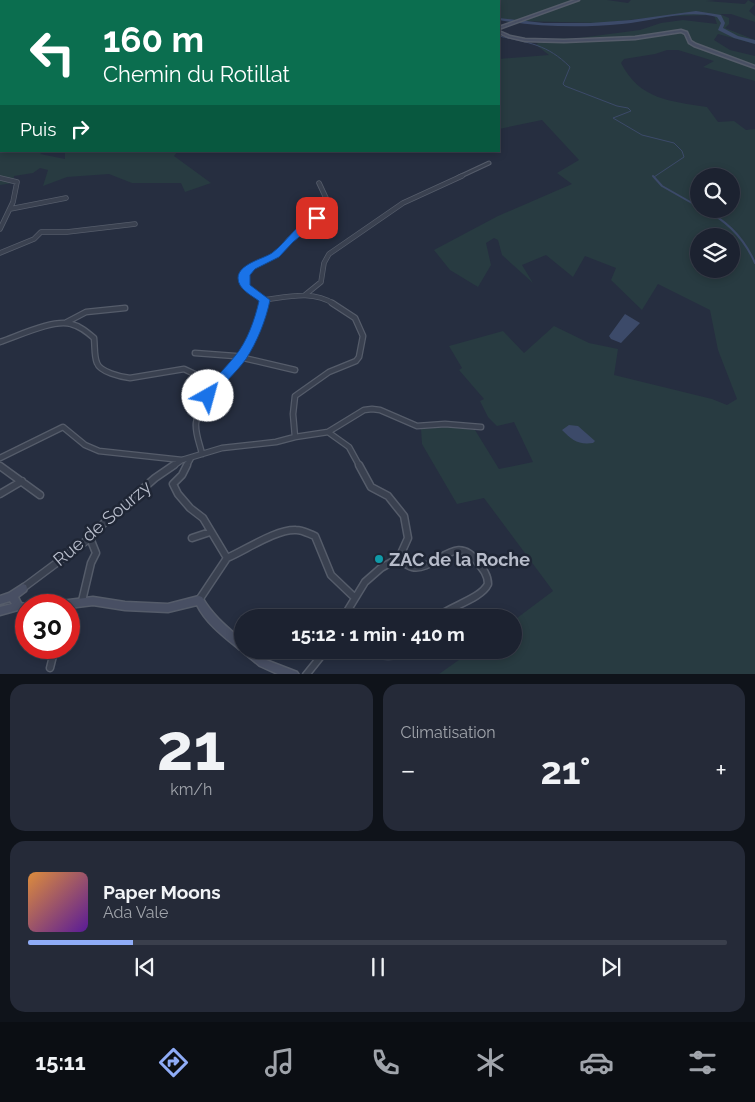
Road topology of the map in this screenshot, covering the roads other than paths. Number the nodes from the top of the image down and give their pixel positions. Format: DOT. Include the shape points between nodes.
graph roads {
  1 [pos="578,0"];
  2 [pos="500,29"];
  3 [pos="500,31"];
  4 [pos="755,67"];
  5 [pos="489,163"];
  6 [pos="0,178"];
  7 [pos="318,183"];
  8 [pos="66,198"];
  9 [pos="10,209"];
  10 [pos="135,224"];
  11 [pos="0,229"];
  12 [pos="0,252"];
  13 [pos="305,295"];
  14 [pos="264,300"];
  15 [pos="125,308"];
  16 [pos="67,322"];
  17 [pos="0,342"];
  18 [pos="195,353"];
  19 [pos="241,357"];
  20 [pos="295,370"];
  21 [pos="216,384"];
  22 [pos="481,427"];
  23 [pos="328,432"];
  24 [pos="294,437"];
  25 [pos="202,454"];
  26 [pos="0,458"];
  27 [pos="191,458"];
  28 [pos="182,460"];
  29 [pos="0,466"];
  30 [pos="22,482"];
  31 [pos="0,494"];
  32 [pos="40,495"];
  33 [pos="210,532"];
  34 [pos="90,538"];
  35 [pos="192,538"];
  36 [pos="227,558"];
  37 [pos="399,558"];
  38 [pos="23,588"];
  39 [pos="12,596"];
  40 [pos="353,596"];
  41 [pos="15,599"];
  42 [pos="0,600"];
  43 [pos="199,600"];
  44 [pos="82,601"];
  45 [pos="15,608"];
  46 [pos="347,609"];
  47 [pos="446,609"];
  48 [pos="0,611"];
  49 [pos="234,639"];
  50 [pos="52,659"];
  51 [pos="258,659"];
  52 [pos="318,659"];
  53 [pos="50,668"];
  54 [pos="294,674"];
  55 [pos="306,674"];
  1 -- 2 [label="street"];
  3 -- 4 [label="street" via="525,40 595,41 681,31 695,45"];
  5 -- 13 [label="street" via="403,203 379,218 329,254 320,282"];
  6 -- 9 [label="street" via="16,182"];
  7 -- 14 [label="street" via="326,198 317,218 276,255 252,267 243,278 247,288"];
  8 -- 9 [label="street"];
  9 -- 11 [label="street"];
  10 -- 12 [label="street" via="42,232 34,239"];
  13 -- 14 [label="street"];
  13 -- 24 [label="street" via="323,297 355,318 364,336 356,361 329,372 295,396"];
  14 -- 19 [label="street" via="256,327"];
  15 -- 16 [label="street" via="86,312"];
  16 -- 17 [label="street"];
  16 -- 21 [label="street" via="77,324 94,338 96,364 100,368 130,378 184,369"];
  18 -- 19 [label="street"];
  19 -- 20 [label="street"];
  19 -- 21 [label="street"];
  21 -- 25 [label="street" via="197,420"];
  22 -- 23 [label="street" via="418,426 372,409 364,410"];
  23 -- 24 [label="street"];
  23 -- 37 [label="street" via="349,447 371,486 388,496 404,516 408,538"];
  24 -- 25 [label="street"];
  25 -- 27 [label="street"];
  26 -- 28 [label="street" via="64,427 85,445 99,451"];
  27 -- 28 [label="street"];
  27 -- 33 [label="street" via="173,484 190,508 203,518"];
  28 -- 34 [label="street, Rue de Sourzy" via="155,478"];
  29 -- 30 [label="street"];
  30 -- 31 [label="street"];
  30 -- 32 [label="street"];
  33 -- 35 [label="street"];
  33 -- 36 [label="street"];
  34 -- 38 [label="street, Rue de Sourzy"];
  34 -- 44 [label="street" via="96,553"];
  36 -- 40 [label="street" via="278,534 293,530 307,533 315,536 322,547 330,575"];
  36 -- 43 [label="street"];
  37 -- 40 [label="street" via="387,562"];
  37 -- 47 [label="street" via="409,567 416,568 458,550 472,556 488,575 489,582 480,593"];
  38 -- 39 [label="street"];
  39 -- 41 [label="street"];
  39 -- 42 [label="street"];
  40 -- 46 [label="street"];
  43 -- 44 [label="street" via="168,608"];
  43 -- 49 [label="street" via="210,618"];
  45 -- 48 [label="street"];
  50 -- 53 [label="street"];
  51 -- 54 [label="street"];
  52 -- 55 [label="street"];
}
